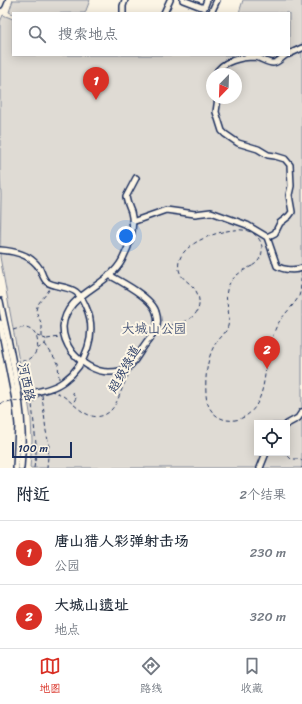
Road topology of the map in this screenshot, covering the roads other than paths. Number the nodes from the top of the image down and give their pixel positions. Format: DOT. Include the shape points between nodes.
graph roads {
  1 [pos="2,0"];
  2 [pos="125,0"];
  3 [pos="170,0"];
  4 [pos="183,0"];
  5 [pos="207,0"];
  6 [pos="216,2"];
  7 [pos="0,5"];
  8 [pos="123,12"];
  9 [pos="164,12"];
  10 [pos="211,12"];
  11 [pos="302,48"];
  12 [pos="290,53"];
  13 [pos="285,56"];
  14 [pos="219,68"];
  15 [pos="217,104"];
  16 [pos="136,178"];
  17 [pos="132,222"];
  18 [pos="267,237"];
  19 [pos="0,250"];
  20 [pos="302,268"];
  21 [pos="109,275"];
  22 [pos="0,301"];
  23 [pos="0,323"];
  24 [pos="27,394"];
  25 [pos="302,412"];
  26 [pos="290,422"];
  27 [pos="265,456"];
  28 [pos="16,468"];
  29 [pos="21,468"];
  30 [pos="260,468"];
  1 -- 7 [label="street"];
  2 -- 8 [label="street"];
  3 -- 9 [label="street"];
  4 -- 5 [label="street" via="204,8"];
  5 -- 6 [label="street"];
  6 -- 10 [label="street"];
  11 -- 12 [label="street"];
  13 -- 14 [label="street" via="272,63 255,57 232,60"];
  15 -- 18 [label="street" via="216,112 225,134 238,143 285,159 290,165 289,194 292,212 280,223 275,233"];
  16 -- 17 [label="street" via="126,197"];
  17 -- 18 [label="street" via="166,210 195,214 211,212 247,225"];
  17 -- 21 [label="street" via="130,243 124,258"];
  18 -- 20 [label="street" via="280,269"];
  19 -- 24 [label="street" via="18,253 30,259 39,267 48,283 76,292 83,300 92,326 87,351 81,363 64,381 53,388"];
  21 -- 21 [label="street" via="145,298 156,312 158,321 156,330 136,360 120,371 100,371 85,364 70,349 64,336 66,312 87,291"];
  22 -- 29 [label="street, 河西路" via="21,408"];
  23 -- 28 [label="street, 河西路" via="16,405"];
  25 -- 26 [label="street"];
  27 -- 30 [label="street"];
}
